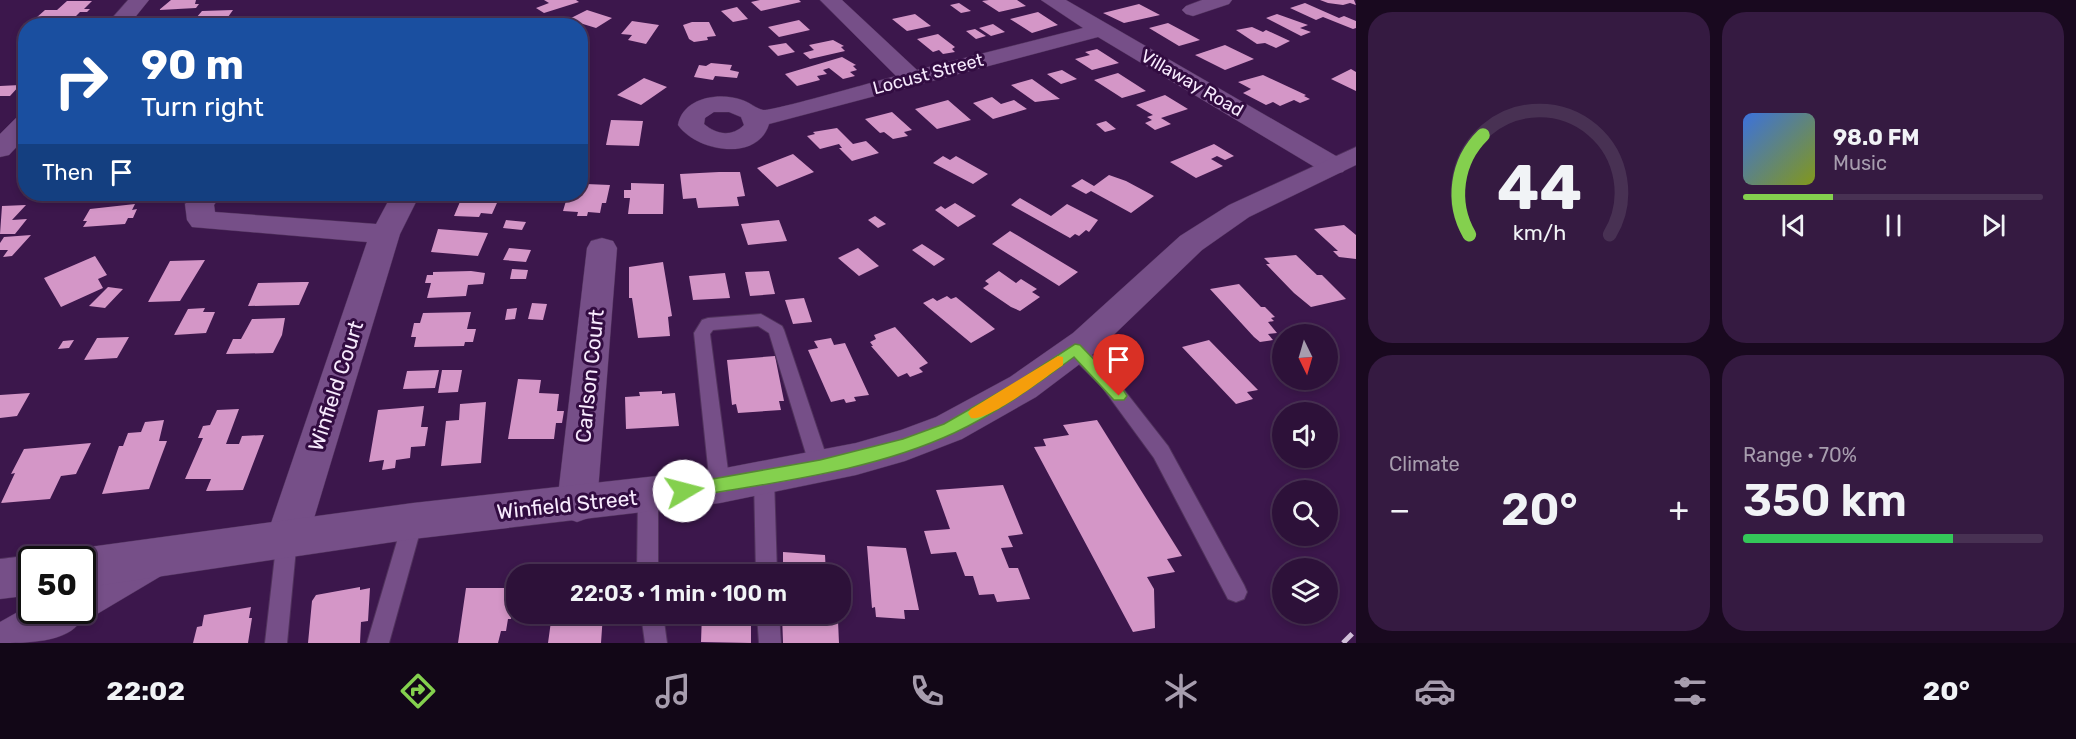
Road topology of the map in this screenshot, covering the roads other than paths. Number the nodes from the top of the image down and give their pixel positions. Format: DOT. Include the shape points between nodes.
graph roads {
  1 [pos="139,0"];
  2 [pos="830,0"];
  3 [pos="1051,0"];
  4 [pos="1222,0"];
  5 [pos="1193,10"];
  6 [pos="123,18"];
  7 [pos="1100,30"];
  8 [pos="912,78"];
  9 [pos="757,119"];
  10 [pos="18,130"];
  11 [pos="0,149"];
  12 [pos="1345,160"];
  13 [pos="202,201"];
  14 [pos="402,201"];
  15 [pos="386,234"];
  16 [pos="602,248"];
  17 [pos="1075,349"];
  18 [pos="820,467"];
  19 [pos="764,478"];
  20 [pos="720,486"];
  21 [pos="648,496"];
  22 [pos="577,504"];
  23 [pos="412,521"];
  24 [pos="287,538"];
  25 [pos="150,560"];
  26 [pos="648,564"];
  27 [pos="767,564"];
  28 [pos="96,566"];
  29 [pos="18,577"];
  30 [pos="0,579"];
  31 [pos="96,591"];
  32 [pos="1236,592"];
  33 [pos="39,624"];
  34 [pos="653,624"];
  35 [pos="769,624"];
  36 [pos="7,643"];
  37 [pos="276,643"];
  38 [pos="378,643"];
  39 [pos="656,643"];
  40 [pos="770,643"];
  1 -- 6 [label="street"];
  2 -- 8 [label="street"];
  3 -- 7 [label="street, Villaway Road"];
  4 -- 5 [label="street"];
  7 -- 8 [label="street, Locust Street"];
  7 -- 12 [label="street, Villaway Road"];
  8 -- 9 [label="street, Locust Street"];
  10 -- 11 [label="street"];
  12 -- 17 [label="street, Winfield Street" via="1239,211 1191,243"];
  13 -- 15 [label="street" via="202,220"];
  14 -- 15 [label="street, Winfield Court"];
  15 -- 24 [label="street, Winfield Court"];
  16 -- 22 [label="street, Carlson Court"];
  17 -- 18 [label="street, Winfield Street" via="1023,387 950,428 905,445"];
  17 -- 32 [label="lane" via="1108,382 1161,452"];
  18 -- 19 [label="street, Winfield Street"];
  18 -- 20 [label="lane" via="776,330 761,320 708,324 702,333"];
  19 -- 20 [label="street, Winfield Street"];
  19 -- 27 [label="lane"];
  20 -- 21 [label="street, Winfield Street"];
  21 -- 22 [label="street, Winfield Street"];
  21 -- 26 [label="lane"];
  22 -- 23 [label="street, Winfield Street"];
  23 -- 24 [label="street, Winfield Street"];
  23 -- 38 [label="lane"];
  24 -- 25 [label="street, Winfield Street"];
  24 -- 37 [label="lane"];
  25 -- 28 [label="street, Winfield Street"];
  25 -- 31 [label="street"];
  29 -- 30 [label="street"];
  33 -- 36 [label="street"];
  34 -- 39 [label="lane"];
  35 -- 40 [label="lane"];
}
